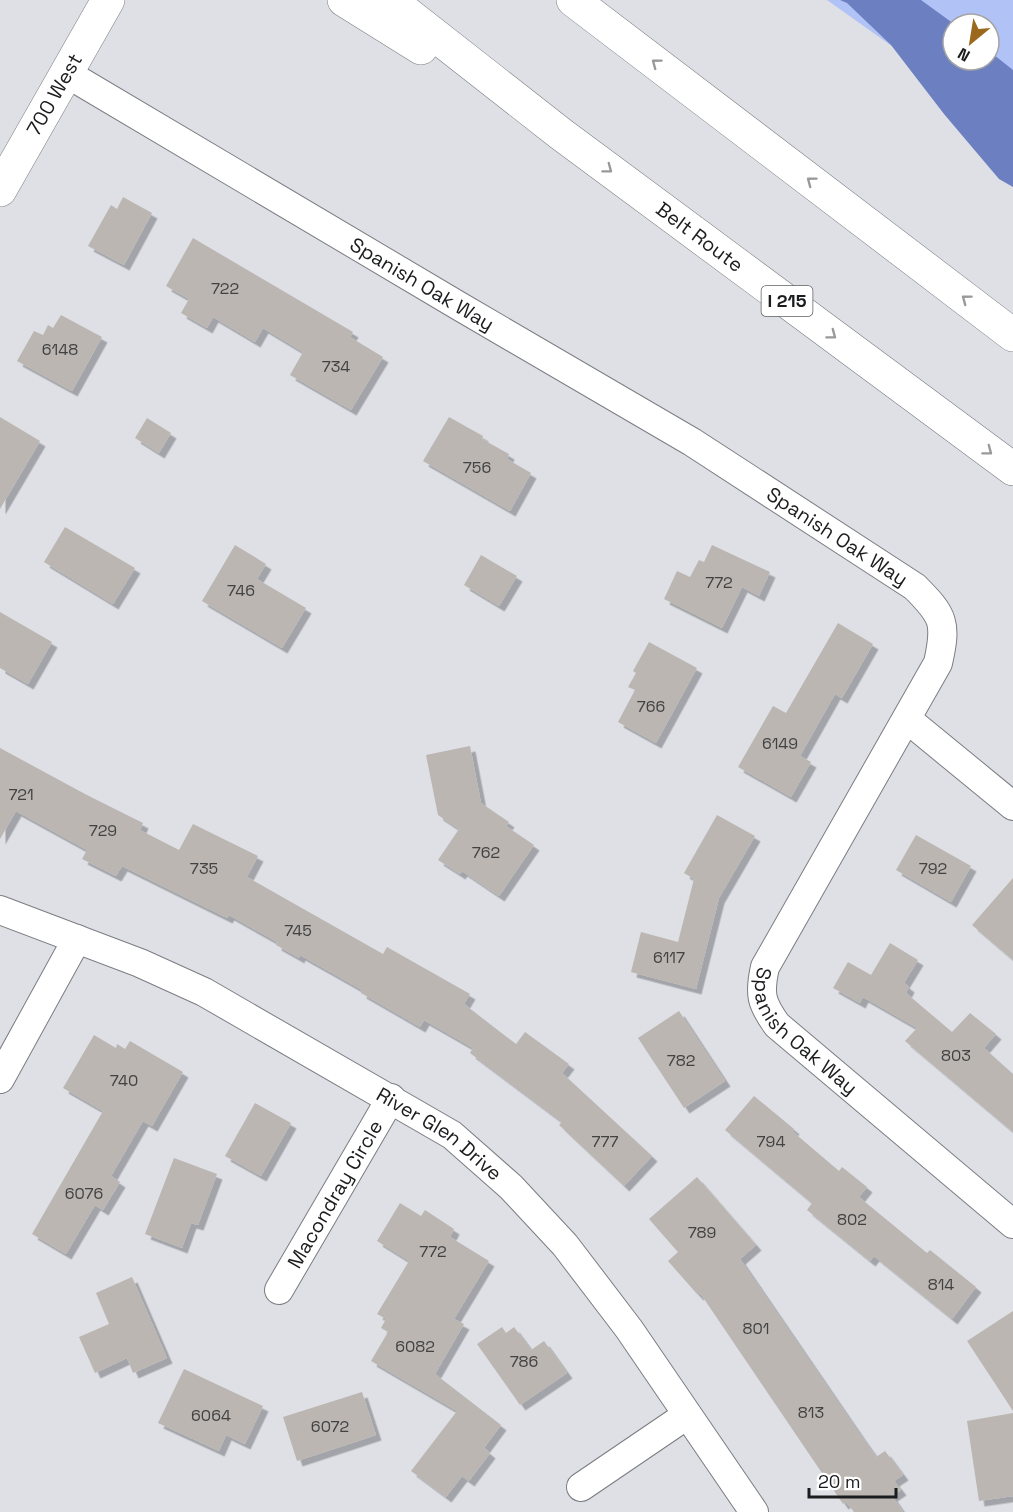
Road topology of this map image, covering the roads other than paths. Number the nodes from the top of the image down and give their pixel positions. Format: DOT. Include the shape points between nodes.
graph roads {
  1 [pos="108,0"];
  2 [pos="344,0"];
  3 [pos="390,0"];
  4 [pos="573,0"];
  5 [pos="66,73"];
  6 [pos="561,134"];
  7 [pos="0,190"];
  8 [pos="1013,335"];
  9 [pos="1013,469"];
  10 [pos="907,719"];
  11 [pos="1013,806"];
  12 [pos="0,910"];
  13 [pos="77,939"];
  14 [pos="0,1079"];
  15 [pos="391,1098"];
  16 [pos="1013,1224"];
  17 [pos="279,1290"];
  18 [pos="687,1415"];
  19 [pos="581,1487"];
  20 [pos="754,1512"];
  1 -- 5 [label="main road, 700 West"];
  2 -- 6 [label="main road"];
  3 -- 6 [label="main road, Belt Route / I 215"];
  8 -- 4 [label="main road, one-way"];
  5 -- 7 [label="main road, 700 West"];
  5 -- 10 [label="street, Spanish Oak Way" via="692,442 915,587 941,619 944,636 938,663"];
  6 -- 9 [label="main road, Belt Route / I 215, one-way"];
  10 -- 11 [label="street"];
  10 -- 16 [label="street, Spanish Oak Way" via="765,967 760,988 765,1008 777,1025"];
  12 -- 13 [label="street, River Glen Drive"];
  13 -- 14 [label="street"];
  13 -- 15 [label="street, River Glen Drive" via="204,992"];
  15 -- 17 [label="street, Macondray Circle"];
  15 -- 18 [label="street, River Glen Drive" via="452,1135 511,1187 565,1245 629,1329"];
  18 -- 19 [label="street"];
  18 -- 20 [label="street, River Glen Drive"];
}
